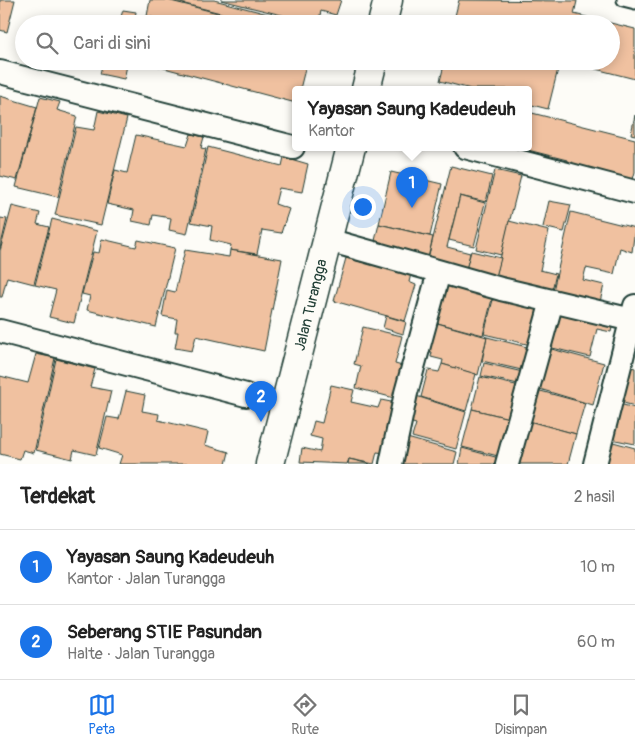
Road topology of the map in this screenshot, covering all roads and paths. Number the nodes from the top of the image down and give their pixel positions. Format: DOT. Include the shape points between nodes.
graph roads {
  1 [pos="388,0"];
  2 [pos="623,0"];
  3 [pos="635,3"];
  4 [pos="384,15"];
  5 [pos="371,70"];
  6 [pos="0,72"];
  7 [pos="367,86"];
  8 [pos="292,147"];
  9 [pos="350,151"];
  10 [pos="480,151"];
  11 [pos="635,192"];
  12 [pos="328,240"];
  13 [pos="438,272"];
  14 [pos="552,301"];
  15 [pos="633,312"];
  16 [pos="0,331"];
  17 [pos="246,395"];
  18 [pos="270,464"];
  19 [pos="391,464"];
  20 [pos="507,464"];
  21 [pos="595,464"];
  1 -- 4 [label="main road"];
  2 -- 3 [label="lane"];
  5 -- 7 [label="main road"];
  6 -- 8 [label="street"];
  9 -- 12 [label="main road, Jalan Turangga"];
  10 -- 11 [label="street"];
  12 -- 13 [label="street"];
  12 -- 18 [label="main road, Jalan Turangga"];
  13 -- 14 [label="street"];
  13 -- 19 [label="street"];
  14 -- 15 [label="street"];
  14 -- 20 [label="street"];
  15 -- 21 [label="street"];
  16 -- 17 [label="street"];
}
